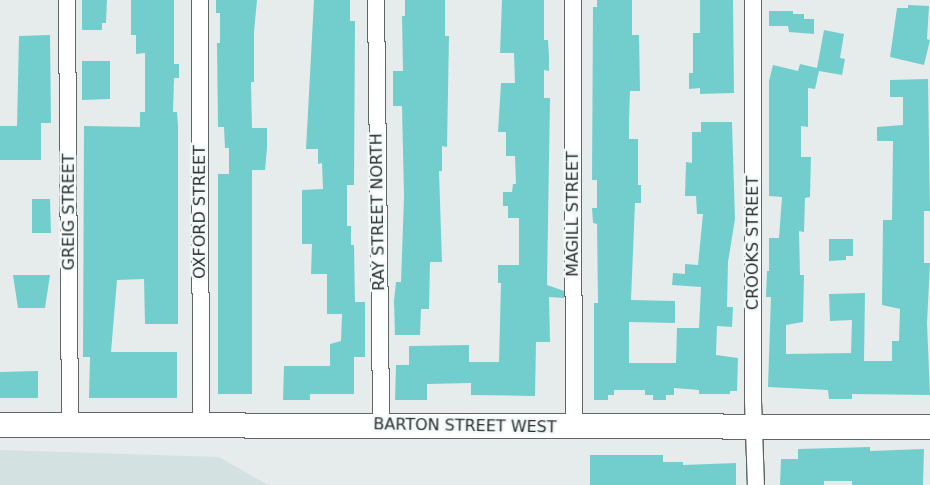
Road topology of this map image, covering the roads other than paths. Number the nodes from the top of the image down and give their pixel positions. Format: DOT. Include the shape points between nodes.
graph roads {
  1 [pos="68,0"];
  2 [pos="200,0"];
  3 [pos="376,0"];
  4 [pos="573,0"];
  5 [pos="753,0"];
  6 [pos="70,424"];
  7 [pos="201,424"];
  8 [pos="0,425"];
  9 [pos="381,425"];
  10 [pos="754,427"];
  11 [pos="930,427"];
  12 [pos="574,428"];
  13 [pos="756,485"];
  1 -- 6 [label="street, GREIG STREET"];
  2 -- 7 [label="street, OXFORD STREET"];
  3 -- 9 [label="street, RAY STREET NORTH"];
  4 -- 12 [label="street, MAGILL STREET"];
  5 -- 10 [label="street, CROOKS STREET"];
  6 -- 7 [label="street, BARTON STREET WEST"];
  6 -- 8 [label="street, BARTON STREET WEST"];
  7 -- 9 [label="street, BARTON STREET WEST"];
  9 -- 12 [label="street, BARTON STREET WEST"];
  10 -- 11 [label="street, BARTON STREET WEST"];
  10 -- 12 [label="street, BARTON STREET WEST"];
  10 -- 13 [label="street, CROOKS STREET"];
}
